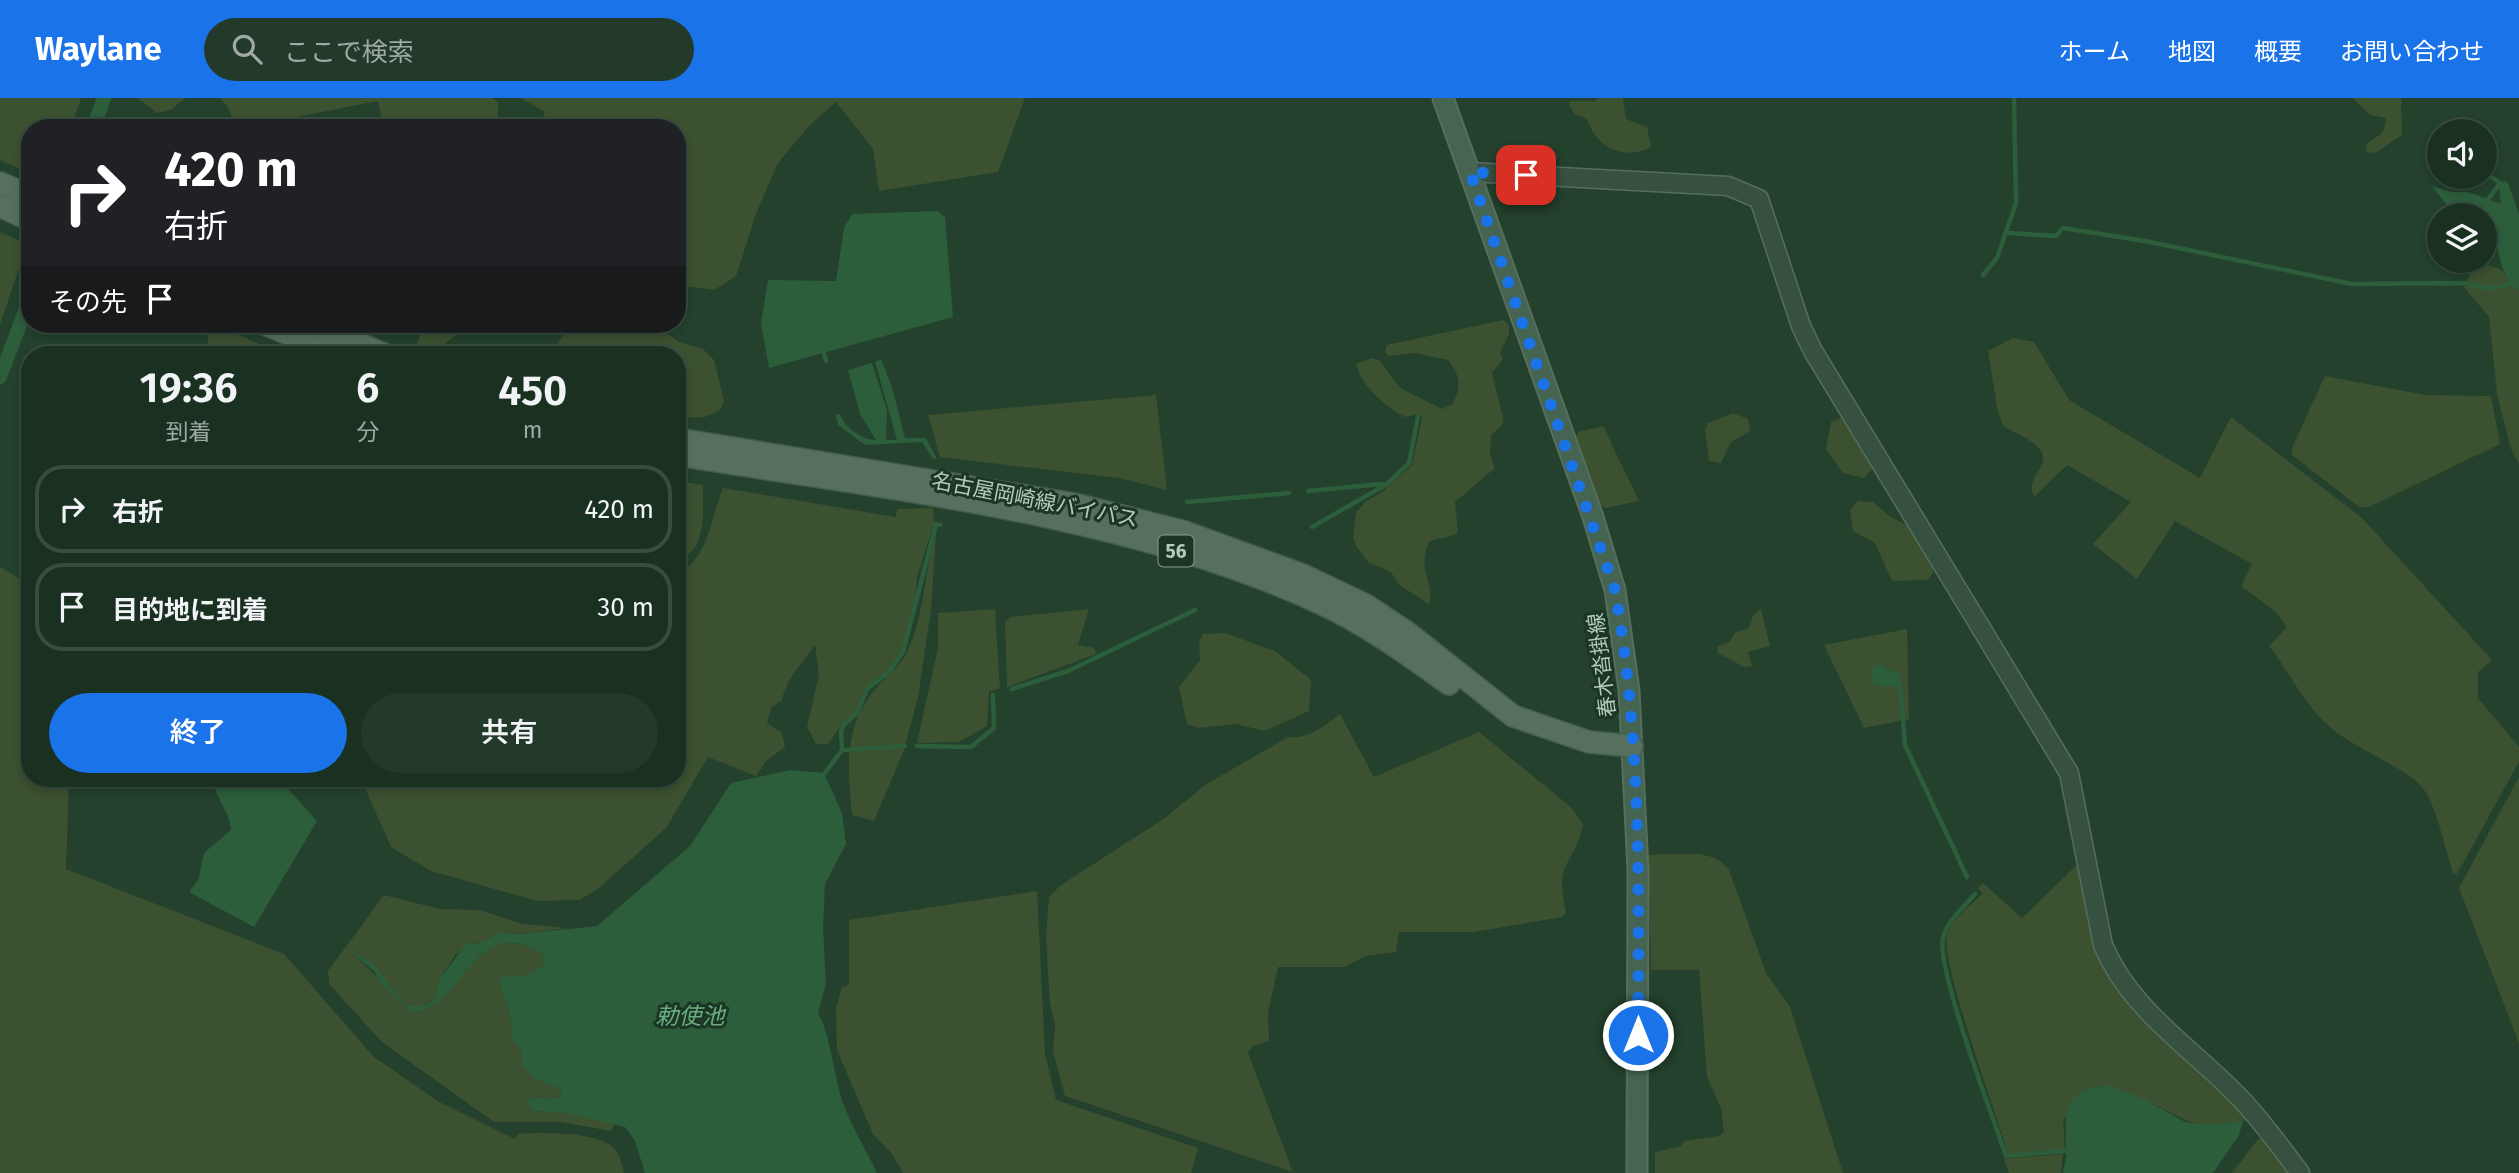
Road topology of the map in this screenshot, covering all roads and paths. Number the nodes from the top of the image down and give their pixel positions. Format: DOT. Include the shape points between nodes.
graph roads {
  1 [pos="1443,98"];
  2 [pos="1470,172"];
  3 [pos="0,183"];
  4 [pos="21,192"];
  5 [pos="0,206"];
  6 [pos="21,216"];
  7 [pos="286,333"];
  8 [pos="336,333"];
  9 [pos="318,346"];
  10 [pos="365,346"];
  11 [pos="686,440"];
  12 [pos="686,456"];
  13 [pos="1633,751"];
  14 [pos="1637,1173"];
  15 [pos="2300,1173"];
  1 -- 2 [label="main road, 春木沓掛線"];
  2 -- 13 [label="main road, 春木沓掛線" via="1615,590"];
  2 -- 15 [label="street" via="1728,186 1759,199 1813,351 2068,773 2103,946 2113,970 2140,1004 2241,1098"];
  3 -- 4 [label="main road"];
  5 -- 6 [label="main road"];
  7 -- 9 [label="main road"];
  8 -- 10 [label="main road"];
  11 -- 13 [label="main road, 名古屋岡崎線バイパス / 56" via="1074,504 1185,532 1303,575 1366,605 1513,716 1588,742"];
  12 -- 13 [label="main road, 名古屋岡崎線バイパス / 56" via="1007,510 1140,540 1318,602 1365,626 1522,731 1564,746"];
  13 -- 14 [label="main road, 春木沓掛線" via="1638,870"];
}
